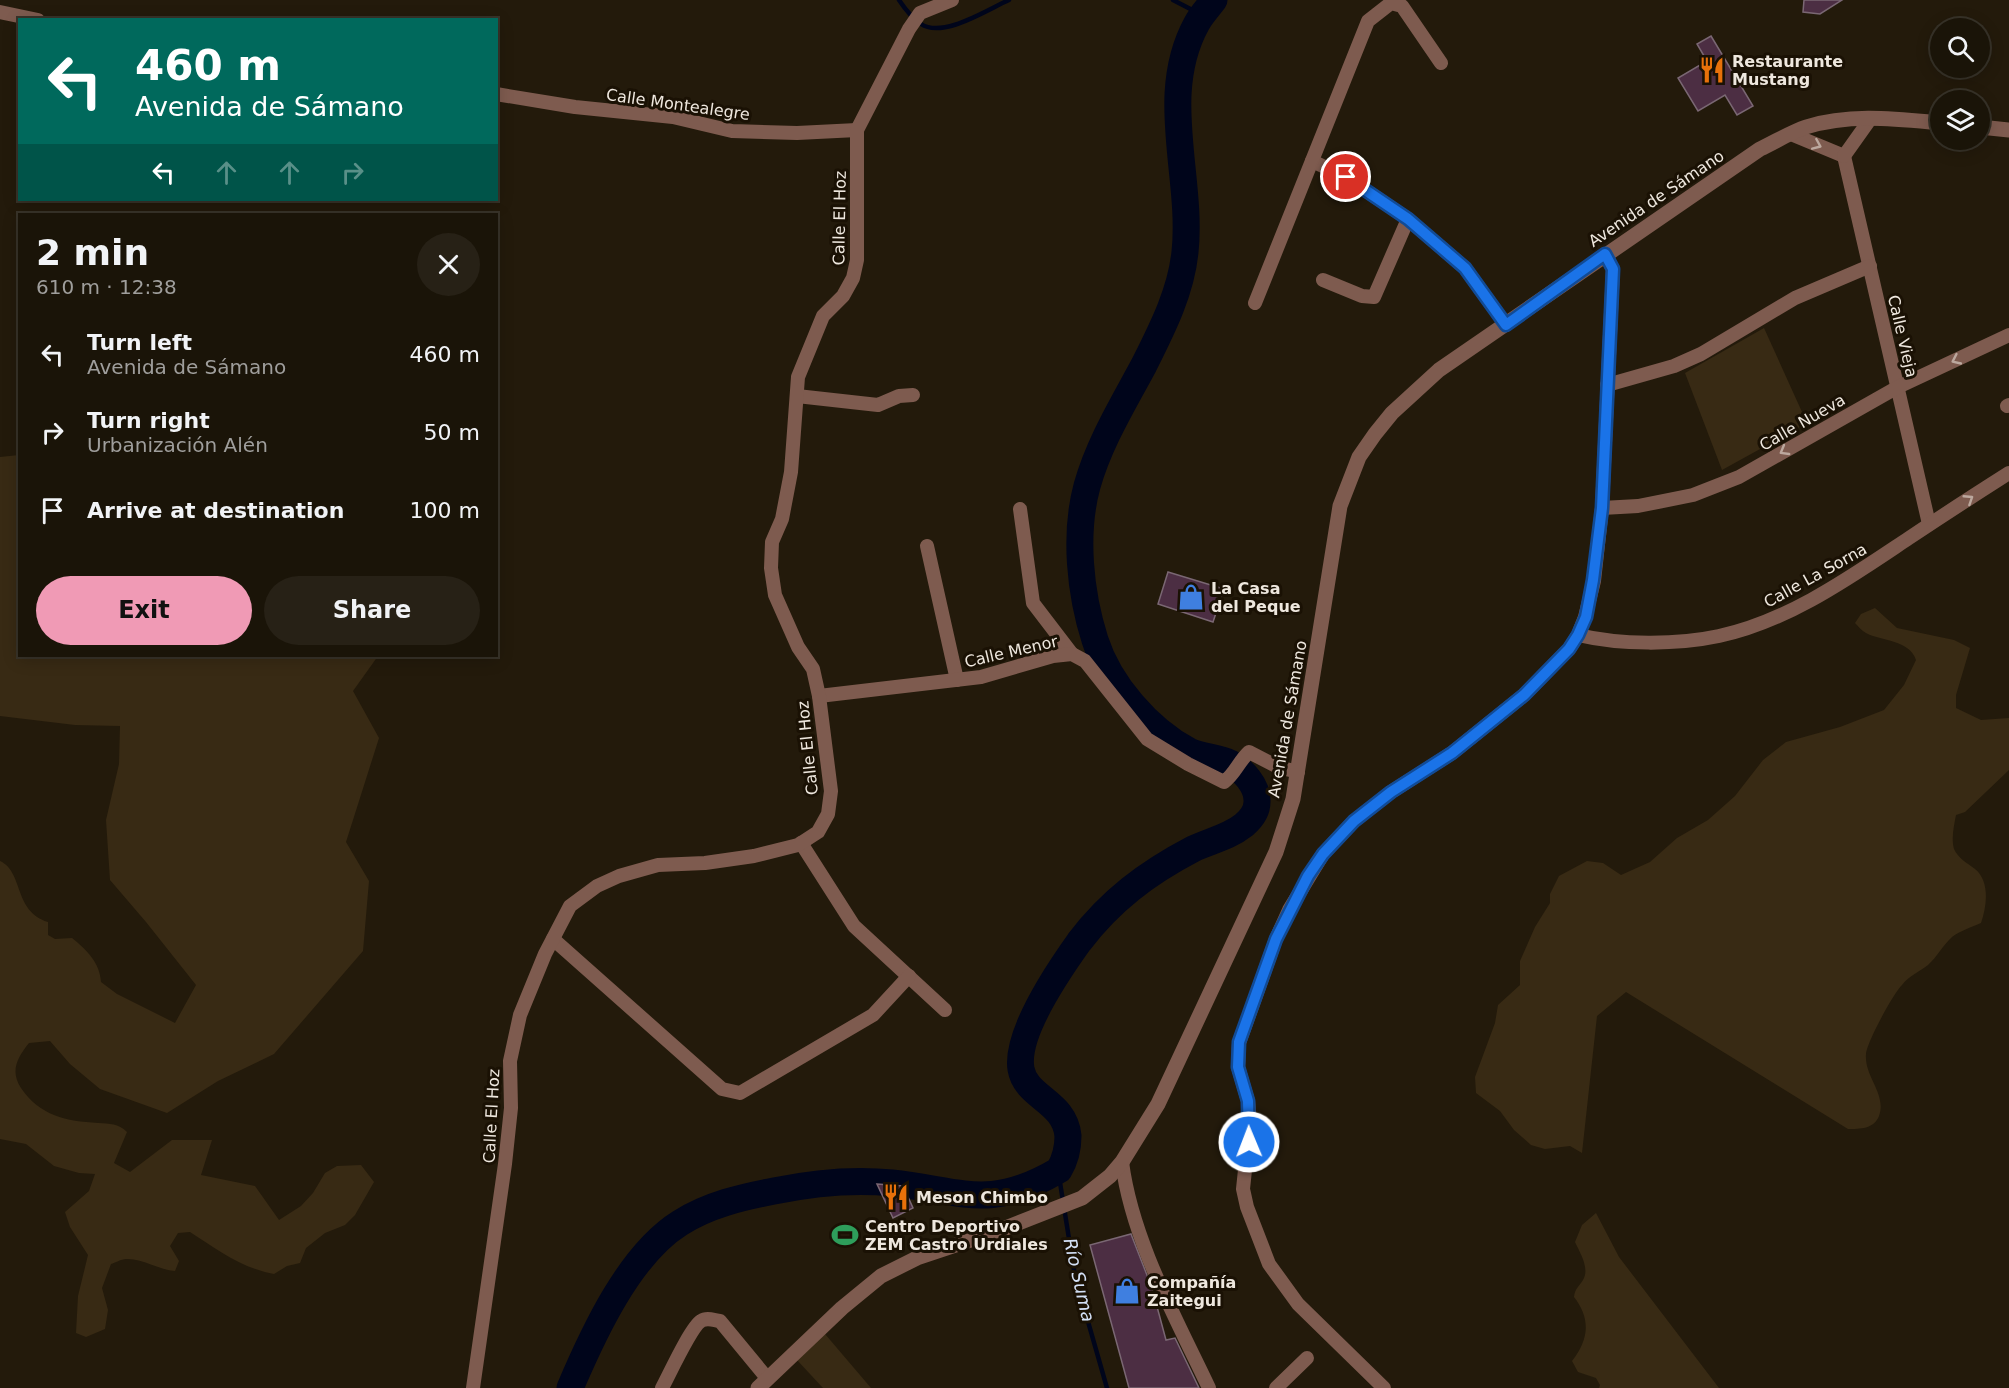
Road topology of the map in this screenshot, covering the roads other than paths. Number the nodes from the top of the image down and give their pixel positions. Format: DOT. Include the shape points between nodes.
graph roads {
  1 [pos="952,0"];
  2 [pos="0,12"];
  3 [pos="28,18"];
  4 [pos="1441,63"];
  5 [pos="498,94"];
  6 [pos="1871,118"];
  7 [pos="1930,122"];
  8 [pos="1990,128"];
  9 [pos="857,130"];
  10 [pos="2009,130"];
  11 [pos="1791,134"];
  12 [pos="1844,156"];
  13 [pos="1312,161"];
  14 [pos="1408,219"];
  15 [pos="1605,254"];
  16 [pos="1870,266"];
  17 [pos="1323,280"];
  18 [pos="1255,303"];
  19 [pos="1506,325"];
  20 [pos="2009,335"];
  21 [pos="1607,385"];
  22 [pos="1898,387"];
  23 [pos="913,395"];
  24 [pos="797,396"];
  25 [pos="2009,473"];
  26 [pos="1602,508"];
  27 [pos="1020,509"];
  28 [pos="1929,524"];
  29 [pos="927,546"];
  30 [pos="1578,635"];
  31 [pos="1072,654"];
  32 [pos="957,680"];
  33 [pos="819,696"];
  34 [pos="1298,772"];
  35 [pos="801,843"];
  36 [pos="553,939"];
  37 [pos="909,976"];
  38 [pos="945,1011"];
  39 [pos="1122,1162"];
  40 [pos="1307,1358"];
  41 [pos="762,1383"];
  42 [pos="473,1388"];
  43 [pos="662,1388"];
  44 [pos="1209,1388"];
  45 [pos="1276,1388"];
  46 [pos="1384,1388"];
  1 -- 9 [label="street, Calle El Hoz" via="920,14 909,29"];
  2 -- 3 [label="street"];
  4 -- 13 [label="street" via="1402,6 1391,3 1368,21"];
  5 -- 9 [label="street, Calle Montealegre" via="673,117 732,131"];
  6 -- 7 [label="street, Avenida de Sámano"];
  6 -- 11 [label="street, Avenida de Sámano" via="1817,124"];
  6 -- 12 [label="street"];
  8 -- 10 [label="street"];
  9 -- 24 [label="street, Calle El Hoz" via="858,260 843,296 823,316 798,377"];
  11 -- 12 [label="street, one-way"];
  11 -- 15 [label="street, Avenida de Sámano" via="1744,160"];
  12 -- 16 [label="street, Calle Vieja"];
  13 -- 14 [label="street" via="1346,177"];
  13 -- 18 [label="street"];
  14 -- 17 [label="street" via="1374,297"];
  14 -- 19 [label="street" via="1465,268"];
  15 -- 19 [label="street, Avenida de Sámano"];
  15 -- 21 [label="street" via="1613,269"];
  16 -- 21 [label="street" via="1795,298 1693,358"];
  16 -- 22 [label="street, Calle Vieja"];
  19 -- 34 [label="street, Avenida de Sámano" via="1439,370 1414,392 1392,413 1359,458 1340,506"];
  20 -- 22 [label="street, Calle Nueva, one-way"];
  21 -- 26 [label="street"];
  22 -- 26 [label="street, Calle Nueva, one-way" via="1739,477 1693,495 1638,506"];
  22 -- 28 [label="street, Calle Vieja"];
  23 -- 24 [label="street" via="878,405"];
  24 -- 33 [label="street, Calle El Hoz" via="791,472 782,519 772,542 771,568 775,595 798,647 813,669"];
  28 -- 25 [label="street, Calle La Sorna, one-way"];
  26 -- 30 [label="street" via="1593,580"];
  27 -- 31 [label="street" via="1034,603"];
  28 -- 30 [label="street, Calle La Sorna" via="1806,602 1720,636 1670,642 1598,640"];
  29 -- 32 [label="street"];
  30 -- 46 [label="street" via="1524,695 1452,753 1354,821 1323,854 1298,893 1276,939 1239,1042 1238,1067 1250,1122 1243,1189 1269,1264 1298,1304"];
  31 -- 32 [label="street, Calle Menor"];
  31 -- 34 [label="street, Calle Menor" via="1085,661 1147,739 1188,764 1224,782 1249,752"];
  32 -- 33 [label="street, Calle Menor"];
  33 -- 35 [label="street, Calle El Hoz" via="831,791 828,814 818,832"];
  34 -- 39 [label="street, Avenida de Sámano" via="1276,852 1158,1104"];
  35 -- 36 [label="street, Calle El Hoz" via="734,859 658,865 619,876 570,906"];
  35 -- 37 [label="street" via="854,926"];
  36 -- 37 [label="street" via="722,1089 732,1093 740,1093 873,1015"];
  36 -- 42 [label="street, Calle El Hoz" via="520,1015 510,1061 511,1108 505,1164"];
  37 -- 38 [label="street"];
  39 -- 41 [label="street, Avenida de Sámano" via="1082,1198 917,1258 881,1276"];
  39 -- 44 [label="street" via="1125,1189 1150,1259"];
  40 -- 45 [label="street"];
  41 -- 43 [label="street" via="720,1321 709,1318 693,1331"];
}
